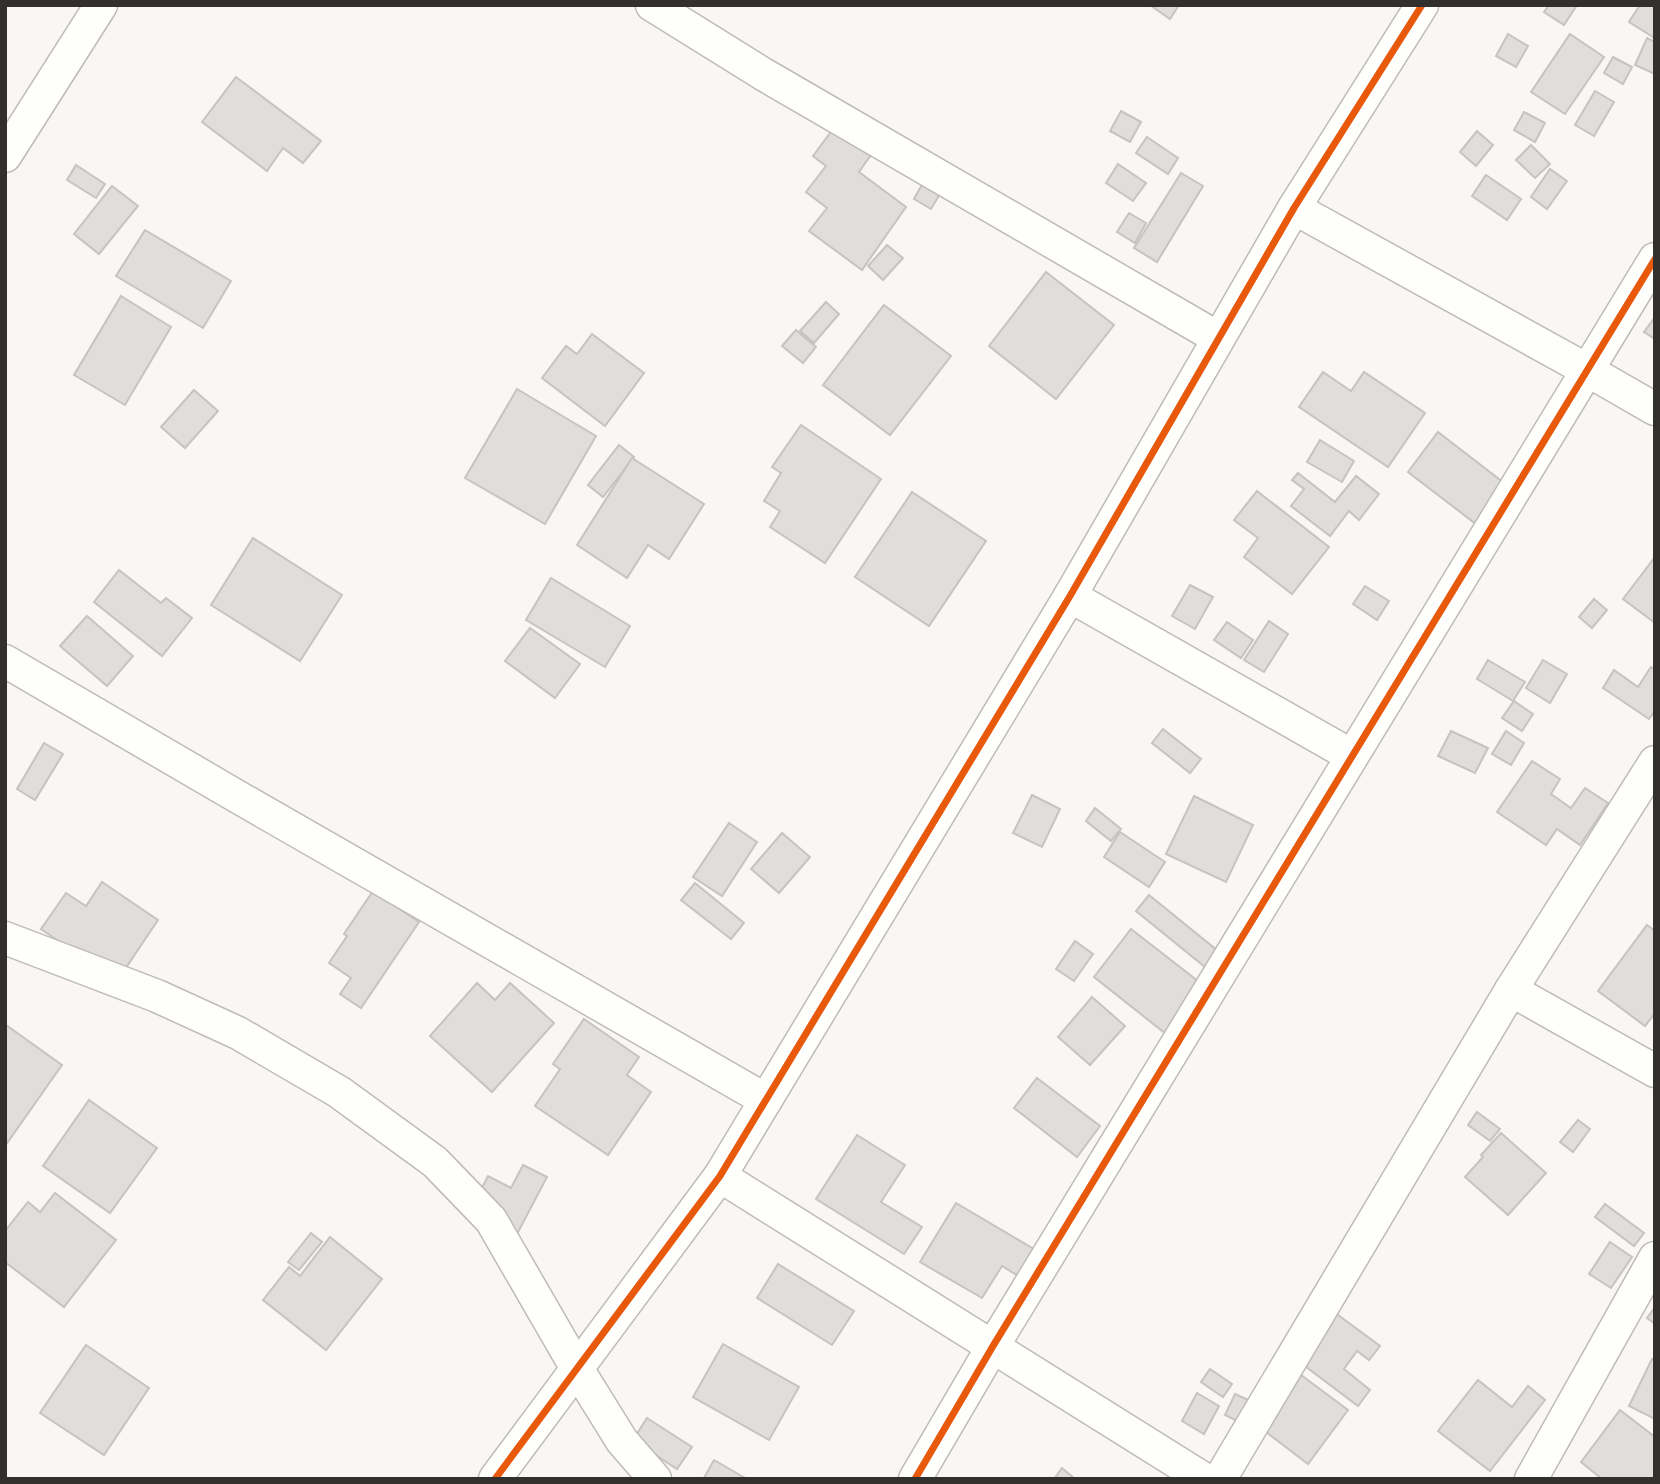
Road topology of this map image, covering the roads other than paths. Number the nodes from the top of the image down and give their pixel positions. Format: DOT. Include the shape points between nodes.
graph roads {
  1 [pos="102,5"];
  2 [pos="652,5"];
  3 [pos="1422,5"];
  4 [pos="5,156"];
  5 [pos="1294,208"];
  6 [pos="1655,259"];
  7 [pos="1218,338"];
  8 [pos="1587,370"];
  9 [pos="1655,409"];
  10 [pos="1070,596"];
  11 [pos="5,661"];
  12 [pos="1352,756"];
  13 [pos="1655,762"];
  14 [pos="5,938"];
  15 [pos="1511,990"];
  16 [pos="1655,1071"];
  17 [pos="766,1100"];
  18 [pos="720,1176"];
  19 [pos="1655,1258"];
  20 [pos="993,1346"];
  21 [pos="576,1367"];
  22 [pos="495,1479"];
  23 [pos="654,1479"];
  24 [pos="915,1479"];
  25 [pos="1204,1479"];
  26 [pos="1220,1479"];
  27 [pos="1531,1479"];
  1 -- 4 [label="street"];
  2 -- 7 [label="street"];
  3 -- 5 [label="street"];
  5 -- 7 [label="street"];
  5 -- 8 [label="street"];
  6 -- 8 [label="street"];
  7 -- 10 [label="street"];
  8 -- 9 [label="street"];
  8 -- 12 [label="street"];
  10 -- 12 [label="street"];
  10 -- 17 [label="street"];
  11 -- 17 [label="street"];
  12 -- 20 [label="street"];
  13 -- 15 [label="street"];
  14 -- 21 [label="street" via="157,996 238,1033 339,1093 435,1162 491,1220"];
  15 -- 16 [label="street"];
  15 -- 26 [label="street"];
  17 -- 18 [label="street"];
  18 -- 20 [label="street"];
  18 -- 21 [label="street"];
  19 -- 27 [label="street"];
  20 -- 24 [label="street"];
  20 -- 25 [label="street"];
  21 -- 22 [label="street"];
  21 -- 23 [label="street" via="622,1441"];
}
